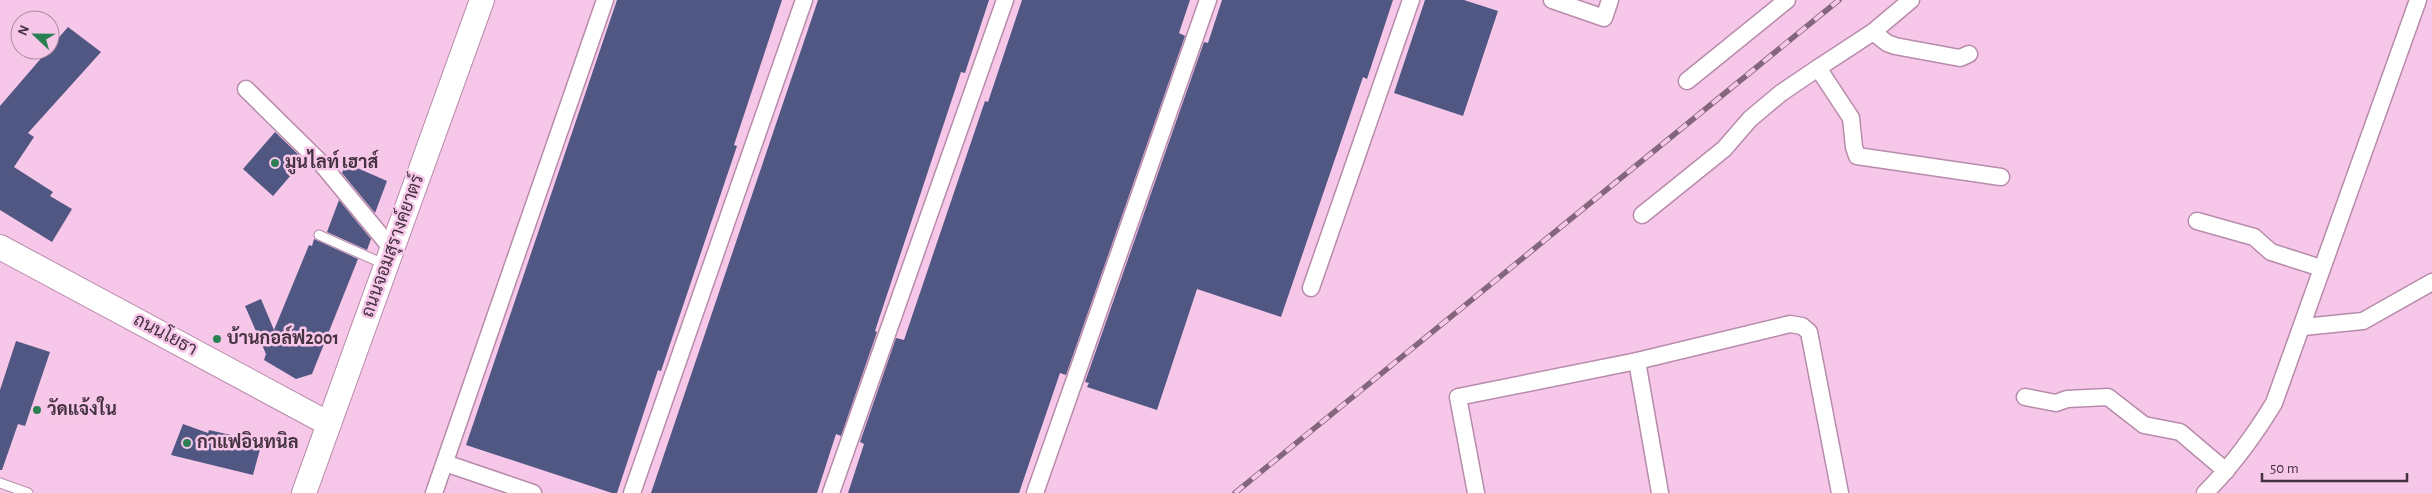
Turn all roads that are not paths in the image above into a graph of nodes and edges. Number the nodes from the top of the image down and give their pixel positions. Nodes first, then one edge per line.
1 (482, 0) edge
2 (605, 0) edge
3 (804, 0) edge
4 (1005, 0) edge
5 (1208, 0) edge
6 (1411, 0) edge
7 (1552, 0) edge
8 (1610, 0) edge
9 (1787, 0) edge
10 (1911, 0) edge
11 (2418, 0) edge
12 (1873, 32) junction
13 (1969, 54) dead end
14 (1818, 68) junction
15 (1687, 81) dead end
16 (246, 89) dead end
17 (2001, 177) dead end
18 (1642, 214) dead end
19 (2197, 220) dead end
20 (319, 235) dead end
21 (0, 247) edge
22 (389, 257) junction
23 (2321, 268) junction
24 (2432, 282) edge
25 (1311, 288) dead end
26 (2302, 327) junction
27 (1637, 361) junction
28 (2025, 397) dead end
29 (329, 424) junction
30 (445, 462) junction
31 (2226, 471) junction
32 (0, 483) edge
33 (28, 493) edge
34 (304, 493) edge
35 (434, 493) edge
36 (533, 493) edge
37 (632, 493) edge
38 (832, 493) edge
39 (1034, 493) edge
40 (1476, 493) edge
41 (1660, 493) edge
42 (1840, 493) edge
43 (2205, 493) edge

1 - 22 main road, ถนนจอมสุรางค์ยาตร์
2 - 30 street
3 - 37 street
4 - 38 street
5 - 39 street
6 - 25 street
7 - 8 street
9 - 15 street
10 - 12 street
11 - 23 street
12 - 13 street
12 - 14 street
14 - 17 street
14 - 18 street
16 - 22 street
19 - 23 street
20 - 22 lane
21 - 29 main road, ถนนโยธา
22 - 29 main road, ถนนจอมสุรางค์ยาตร์
23 - 26 street
24 - 26 street
26 - 31 street
27 - 40 street
27 - 41 street
27 - 42 street
28 - 31 street
29 - 34 main road, ถนนจอมสุรางค์ยาตร์
30 - 35 street
30 - 36 street
31 - 43 street
32 - 33 lane

